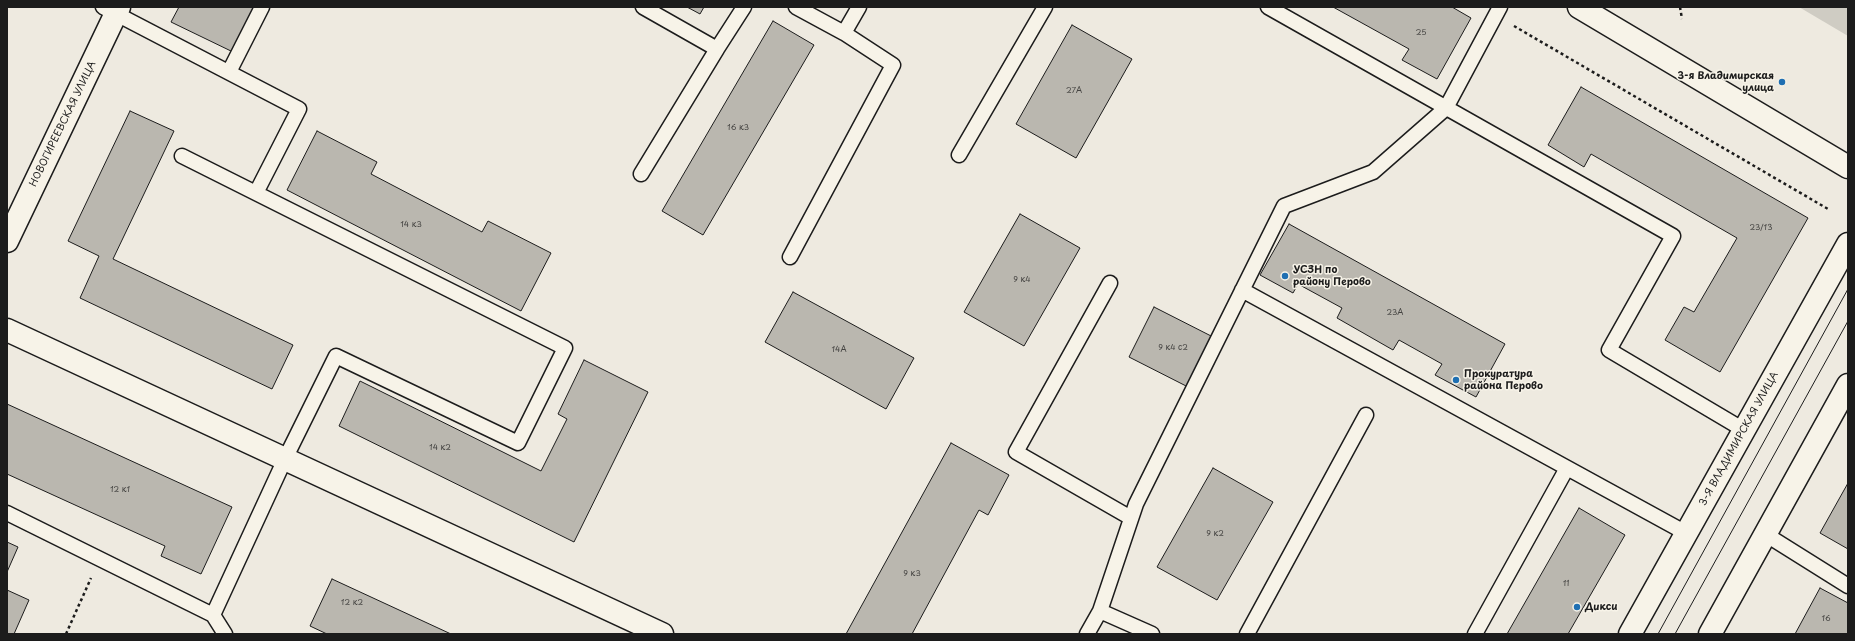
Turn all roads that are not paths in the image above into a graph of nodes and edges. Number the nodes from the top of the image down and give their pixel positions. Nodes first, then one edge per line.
1 (262, 7) edge
2 (642, 7) edge
3 (744, 7) edge
4 (796, 7) edge
5 (859, 7) edge
6 (1045, 7) edge
7 (1268, 7) edge
8 (1579, 7) edge
9 (112, 9) edge
10 (1498, 11) edge
11 (844, 33) junction
12 (717, 50) junction
13 (229, 72) junction
14 (1446, 108) junction
15 (959, 155) dead end
16 (182, 156) dead end
17 (1848, 167) edge
18 (641, 174) dead end
19 (256, 193) junction
20 (7, 241) edge
21 (1848, 244) edge
22 (790, 257) dead end
23 (1110, 283) dead end
24 (1242, 290) junction
25 (7, 330) edge
26 (1848, 385) edge
27 (1366, 415) dead end
28 (1744, 430) junction
29 (285, 460) junction
30 (1567, 468) junction
31 (7, 513) edge
32 (1131, 518) junction
33 (1686, 533) junction
34 (1765, 534) junction
35 (1848, 586) edge
36 (1100, 611) junction
37 (213, 614) junction
38 (225, 634) edge
39 (662, 634) edge
40 (1087, 634) edge
41 (1152, 634) edge
42 (1247, 634) edge
43 (1476, 634) edge
44 (1630, 634) edge
45 (1710, 634) edge

1 - 13 lane
2 - 12 lane
3 - 12 lane
4 - 11 lane
5 - 11 lane
6 - 15 lane
7 - 14 lane
8 - 17 street
9 - 13 lane
9 - 20 street, НОВОГИРЕЕВСКАЯ УЛИЦА
10 - 14 lane
11 - 22 lane
12 - 18 lane
13 - 19 lane
14 - 24 lane
14 - 28 lane
16 - 19 lane
19 - 29 lane
21 - 28 street, 3-Я ВЛАДИМИРСКАЯ УЛИЦА
23 - 32 lane
24 - 30 lane
24 - 32 lane
25 - 29 street
26 - 34 street
27 - 42 lane
28 - 33 street, 3-Я ВЛАДИМИРСКАЯ УЛИЦА
29 - 37 lane
29 - 39 street
30 - 33 lane
30 - 43 lane
31 - 37 lane
32 - 36 lane
33 - 44 street, 3-Я ВЛАДИМИРСКАЯ УЛИЦА
34 - 35 lane
34 - 45 street
36 - 40 lane
36 - 41 lane
37 - 38 lane

